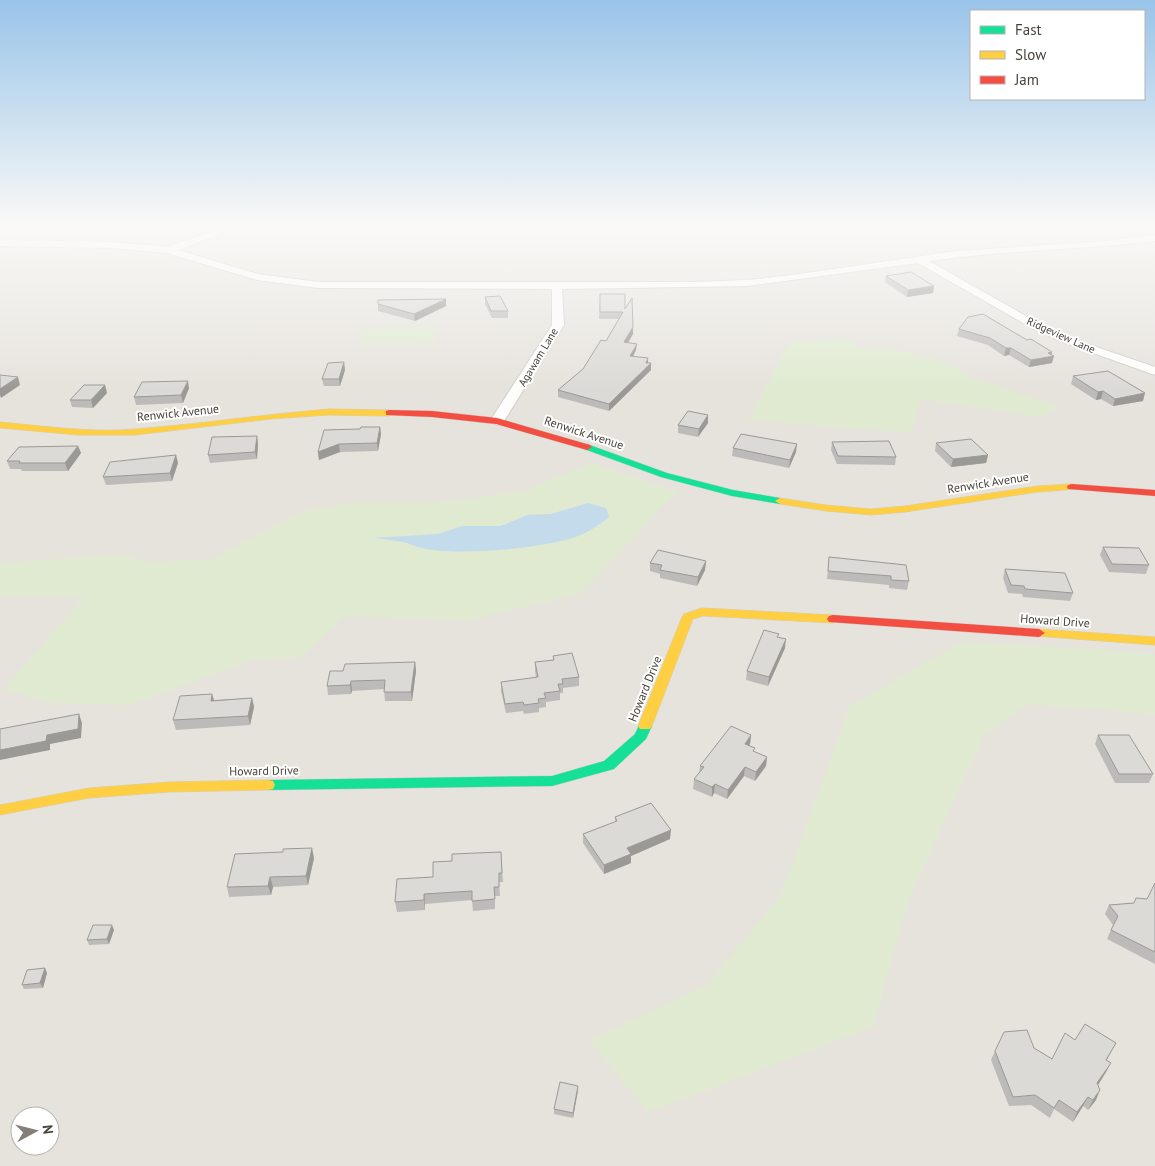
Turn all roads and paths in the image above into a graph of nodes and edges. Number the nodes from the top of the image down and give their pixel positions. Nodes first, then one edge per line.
1 (283, 280) edge
2 (771, 280) edge
3 (956, 280) edge
4 (557, 286) junction
5 (1155, 371) edge
6 (497, 421) junction
7 (0, 425) edge
8 (1155, 493) edge
9 (1155, 641) edge
10 (0, 810) edge

1 - 4 street
2 - 4 street
3 - 5 street, Ridgeview Lane
4 - 6 street, Agawam Lane
6 - 7 street, Renwick Avenue
6 - 8 street, Renwick Avenue
9 - 10 street, Howard Drive

